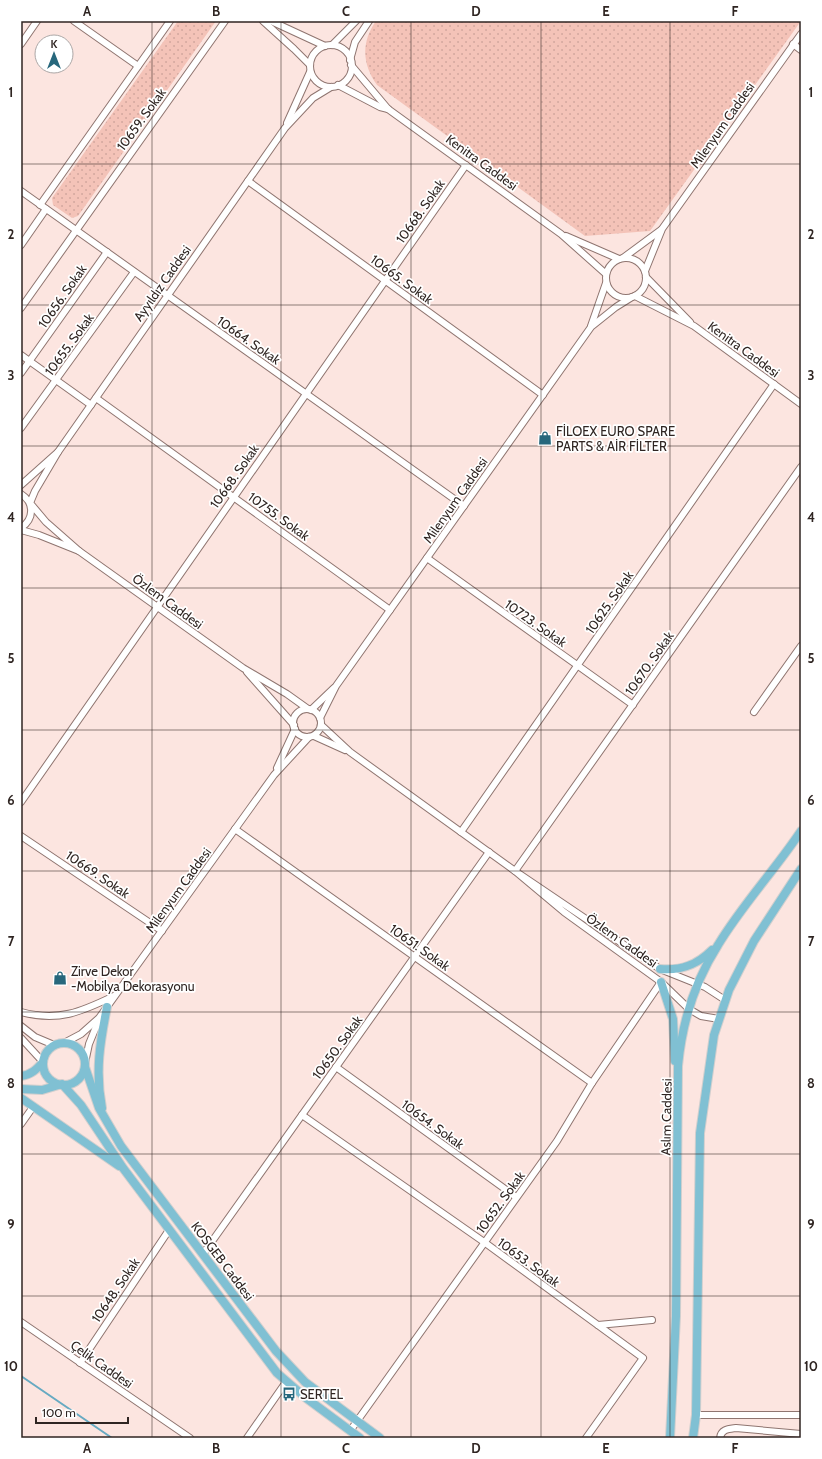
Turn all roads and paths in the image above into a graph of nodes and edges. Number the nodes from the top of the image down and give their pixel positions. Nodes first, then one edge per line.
1 (38, 21) edge
2 (74, 21) edge
3 (170, 21) edge
4 (225, 21) edge
5 (263, 21) edge
6 (271, 21) edge
7 (356, 21) edge
8 (369, 21) edge
9 (801, 34) edge
10 (21, 44) edge
11 (793, 44) junction
12 (328, 45) junction
13 (801, 50) edge
14 (351, 62) junction
15 (138, 66) junction
16 (310, 68) junction
17 (338, 85) junction
18 (331, 87) junction
19 (388, 110) junction
20 (285, 128) junction
21 (466, 165) junction
22 (248, 181) junction
23 (21, 191) edge
24 (40, 205) junction
25 (46, 209) junction
26 (662, 229) junction
27 (76, 230) junction
28 (561, 234) junction
29 (21, 245) edge
30 (106, 252) junction
31 (621, 258) junction
32 (134, 272) junction
33 (606, 274) junction
34 (645, 274) junction
35 (385, 280) junction
36 (606, 283) junction
37 (167, 295) junction
38 (633, 296) junction
39 (21, 308) edge
40 (694, 326) junction
41 (591, 327) junction
42 (21, 355) edge
43 (29, 361) junction
44 (21, 373) edge
45 (56, 380) junction
46 (774, 384) junction
47 (305, 393) junction
48 (543, 395) junction
49 (96, 398) junction
50 (801, 404) edge
51 (91, 405) junction
52 (21, 428) edge
53 (58, 452) junction
54 (801, 467) edge
55 (21, 485) edge
56 (21, 494) edge
57 (233, 496) junction
58 (30, 503) junction
59 (464, 506) junction
60 (21, 529) edge
61 (79, 551) junction
62 (427, 558) junction
63 (156, 606) junction
64 (390, 610) junction
65 (801, 646) edge
66 (578, 666) junction
67 (243, 668) junction
68 (336, 686) junction
69 (633, 705) junction
70 (309, 710) junction
71 (754, 712) dead end
72 (321, 722) junction
73 (294, 727) junction
74 (312, 736) junction
75 (350, 752) junction
76 (274, 775) junction
77 (21, 802) edge
78 (235, 829) junction
79 (801, 831) edge
80 (461, 832) junction
81 (21, 836) edge
82 (489, 852) junction
83 (801, 869) edge
84 (515, 871) junction
85 (162, 931) junction
86 (718, 944) junction
87 (415, 957) junction
88 (660, 969) junction
89 (661, 982) junction
90 (698, 985) junction
91 (116, 996) junction
92 (725, 1000) junction
93 (107, 1007) junction
94 (689, 1009) junction
95 (21, 1012) edge
96 (99, 1018) junction
97 (719, 1019) junction
98 (21, 1026) edge
99 (21, 1038) edge
100 (64, 1043) junction
101 (54, 1045) junction
102 (44, 1062) junction
103 (85, 1065) junction
104 (336, 1068) junction
105 (21, 1076) edge
106 (678, 1079) junction
107 (592, 1082) junction
108 (62, 1084) junction
109 (21, 1089) edge
110 (21, 1098) edge
111 (33, 1107) junction
112 (302, 1115) junction
113 (106, 1122) junction
114 (21, 1124) edge
115 (123, 1168) junction
116 (516, 1198) junction
117 (169, 1230) junction
118 (484, 1242) junction
119 (202, 1254) junction
120 (652, 1320) dead end
121 (21, 1322) edge
122 (598, 1325) junction
123 (80, 1363) junction
124 (286, 1382) junction
125 (696, 1415) junction
126 (801, 1415) edge
127 (357, 1421) junction
128 (350, 1431) junction
129 (801, 1434) edge
130 (190, 1438) edge
131 (247, 1438) edge
132 (360, 1438) edge
133 (380, 1438) edge
134 (586, 1438) edge
135 (670, 1438) edge
136 (692, 1438) edge
137 (720, 1438) edge

1 - 10 street
2 - 15 street
3 - 15 street
4 - 27 street, 10659. Sokak
5 - 16 street
6 - 12 street
7 - 12 street
8 - 14 street
9 - 11 street, Milenyum Caddesi
11 - 13 street
11 - 26 street, Milenyum Caddesi
12 - 14 street
12 - 16 street
14 - 17 street
14 - 19 street
15 - 24 street
16 - 18 street
16 - 20 street, Ayyıldız Caddesi
17 - 18 street
17 - 19 street
18 - 20 street, Ayyıldız Caddesi
19 - 21 street, Kenitra Caddesi
20 - 22 street, Ayyıldız Caddesi
21 - 28 street, Kenitra Caddesi
21 - 35 street, 10668. Sokak
22 - 35 street, 10665. Sokak
22 - 37 street, Ayyıldız Caddesi
23 - 24 street, 10664. Sokak
24 - 25 street, 10664. Sokak
25 - 27 street, 10664. Sokak
25 - 29 street
26 - 31 street
26 - 34 street
27 - 30 street, 10664. Sokak
27 - 39 street, 10659. Sokak
28 - 31 street
28 - 33 street
30 - 32 street, 10664. Sokak
30 - 43 street, 10656. Sokak
31 - 33 street
31 - 34 street
32 - 37 street, 10664. Sokak
32 - 45 street, 10655. Sokak
33 - 36 street
34 - 38 street
34 - 40 street
35 - 47 street, 10668. Sokak
35 - 48 street, 10665. Sokak
36 - 38 street
36 - 41 street
37 - 47 street, 10664. Sokak
37 - 49 street, Ayyıldız Caddesi
38 - 40 street
38 - 41 street
40 - 46 street, Kenitra Caddesi
41 - 48 street, Milenyum Caddesi
42 - 43 street
43 - 44 street, 10656. Sokak
43 - 45 street
45 - 51 street
45 - 52 street, 10655. Sokak
46 - 50 street, Kenitra Caddesi
46 - 66 street, 10625. Sokak
47 - 57 street, 10668. Sokak
47 - 59 street, 10664. Sokak
48 - 59 street, Milenyum Caddesi
49 - 51 street, Ayyıldız Caddesi
49 - 57 street, 10755. Sokak
51 - 53 street, Ayyıldız Caddesi
53 - 55 street, Ayyıldız Caddesi
53 - 58 street, Ayyıldız Caddesi
54 - 69 street, 10670. Sokak
56 - 58 street, Özlem Caddesi
57 - 63 street, 10668. Sokak
57 - 64 street, 10755. Sokak
58 - 60 street, Ayyıldız Caddesi
58 - 61 street, Özlem Caddesi
59 - 62 street, Milenyum Caddesi
60 - 61 street, Özlem Caddesi
61 - 63 street, Özlem Caddesi
62 - 64 street, Milenyum Caddesi
62 - 66 street, 10723. Sokak
63 - 67 street, Özlem Caddesi
63 - 77 street, 10668. Sokak
64 - 68 street, Milenyum Caddesi
65 - 71 street
66 - 69 street, 10723. Sokak
66 - 80 street, 10625. Sokak
67 - 70 street, Özlem Caddesi
67 - 73 street, Özlem Caddesi
68 - 70 street
68 - 72 street
69 - 84 street, 10670. Sokak
70 - 72 street
70 - 73 street
72 - 74 street
72 - 75 street, Özlem Caddesi
73 - 74 street
73 - 76 street
74 - 75 street, Özlem Caddesi
74 - 76 street
75 - 80 street, Özlem Caddesi
76 - 78 street, Milenyum Caddesi
78 - 85 street, Milenyum Caddesi
78 - 87 street, 10651. Sokak
79 - 86 main road, Aslım Caddesi
80 - 82 street, Özlem Caddesi
81 - 85 street, 10669. Sokak
82 - 84 street, Özlem Caddesi
82 - 87 street, 10650. Sokak
83 - 92 main road
84 - 88 street, Özlem Caddesi
84 - 89 street, Özlem Caddesi
85 - 91 street, Milenyum Caddesi
86 - 88 main road
86 - 90 main road, Aslım Caddesi
87 - 104 street, 10650. Sokak
87 - 107 street, 10651. Sokak
88 - 90 street, Özlem Caddesi
89 - 94 street, Özlem Caddesi
89 - 106 main road
89 - 107 street, 10652. Sokak
90 - 92 street, Özlem Caddesi
90 - 94 main road, Aslım Caddesi
91 - 93 street, Milenyum Caddesi
91 - 95 street
92 - 97 main road
93 - 96 street, Milenyum Caddesi
93 - 113 main road
94 - 97 street, Özlem Caddesi
94 - 106 main road, Aslım Caddesi
96 - 100 street, Milenyum Caddesi
96 - 103 street, Milenyum Caddesi
97 - 125 main road
98 - 101 street
99 - 102 street
100 - 101 main road
100 - 103 main road
101 - 102 main road
102 - 105 main road
102 - 108 main road
103 - 108 main road
103 - 113 main road, KOSGEB Caddesi
104 - 112 street, 10650. Sokak
104 - 116 street, 10654. Sokak
106 - 135 main road, Aslım Caddesi
107 - 116 street, 10652. Sokak
108 - 109 main road
108 - 115 main road, KOSGEB Caddesi
110 - 111 main road, KOSGEB Caddesi
111 - 114 street
111 - 115 main road, KOSGEB Caddesi
112 - 118 street, 10653. Sokak
112 - 119 street, 10650. Sokak
113 - 119 main road, KOSGEB Caddesi
115 - 117 main road, KOSGEB Caddesi
116 - 118 street, 10652. Sokak
117 - 123 street, 10648. Sokak
117 - 124 main road, KOSGEB Caddesi
118 - 122 street, 10653. Sokak
118 - 127 street, 10652. Sokak
119 - 127 main road, KOSGEB Caddesi
120 - 122 street
121 - 123 street, Çelik Caddesi
122 - 134 street, 10653. Sokak
123 - 130 street, Çelik Caddesi
124 - 128 main road, KOSGEB Caddesi
124 - 131 street
125 - 126 street
125 - 136 main road
127 - 128 street, 10652. Sokak
127 - 133 main road, KOSGEB Caddesi
128 - 132 main road, KOSGEB Caddesi
129 - 137 street

